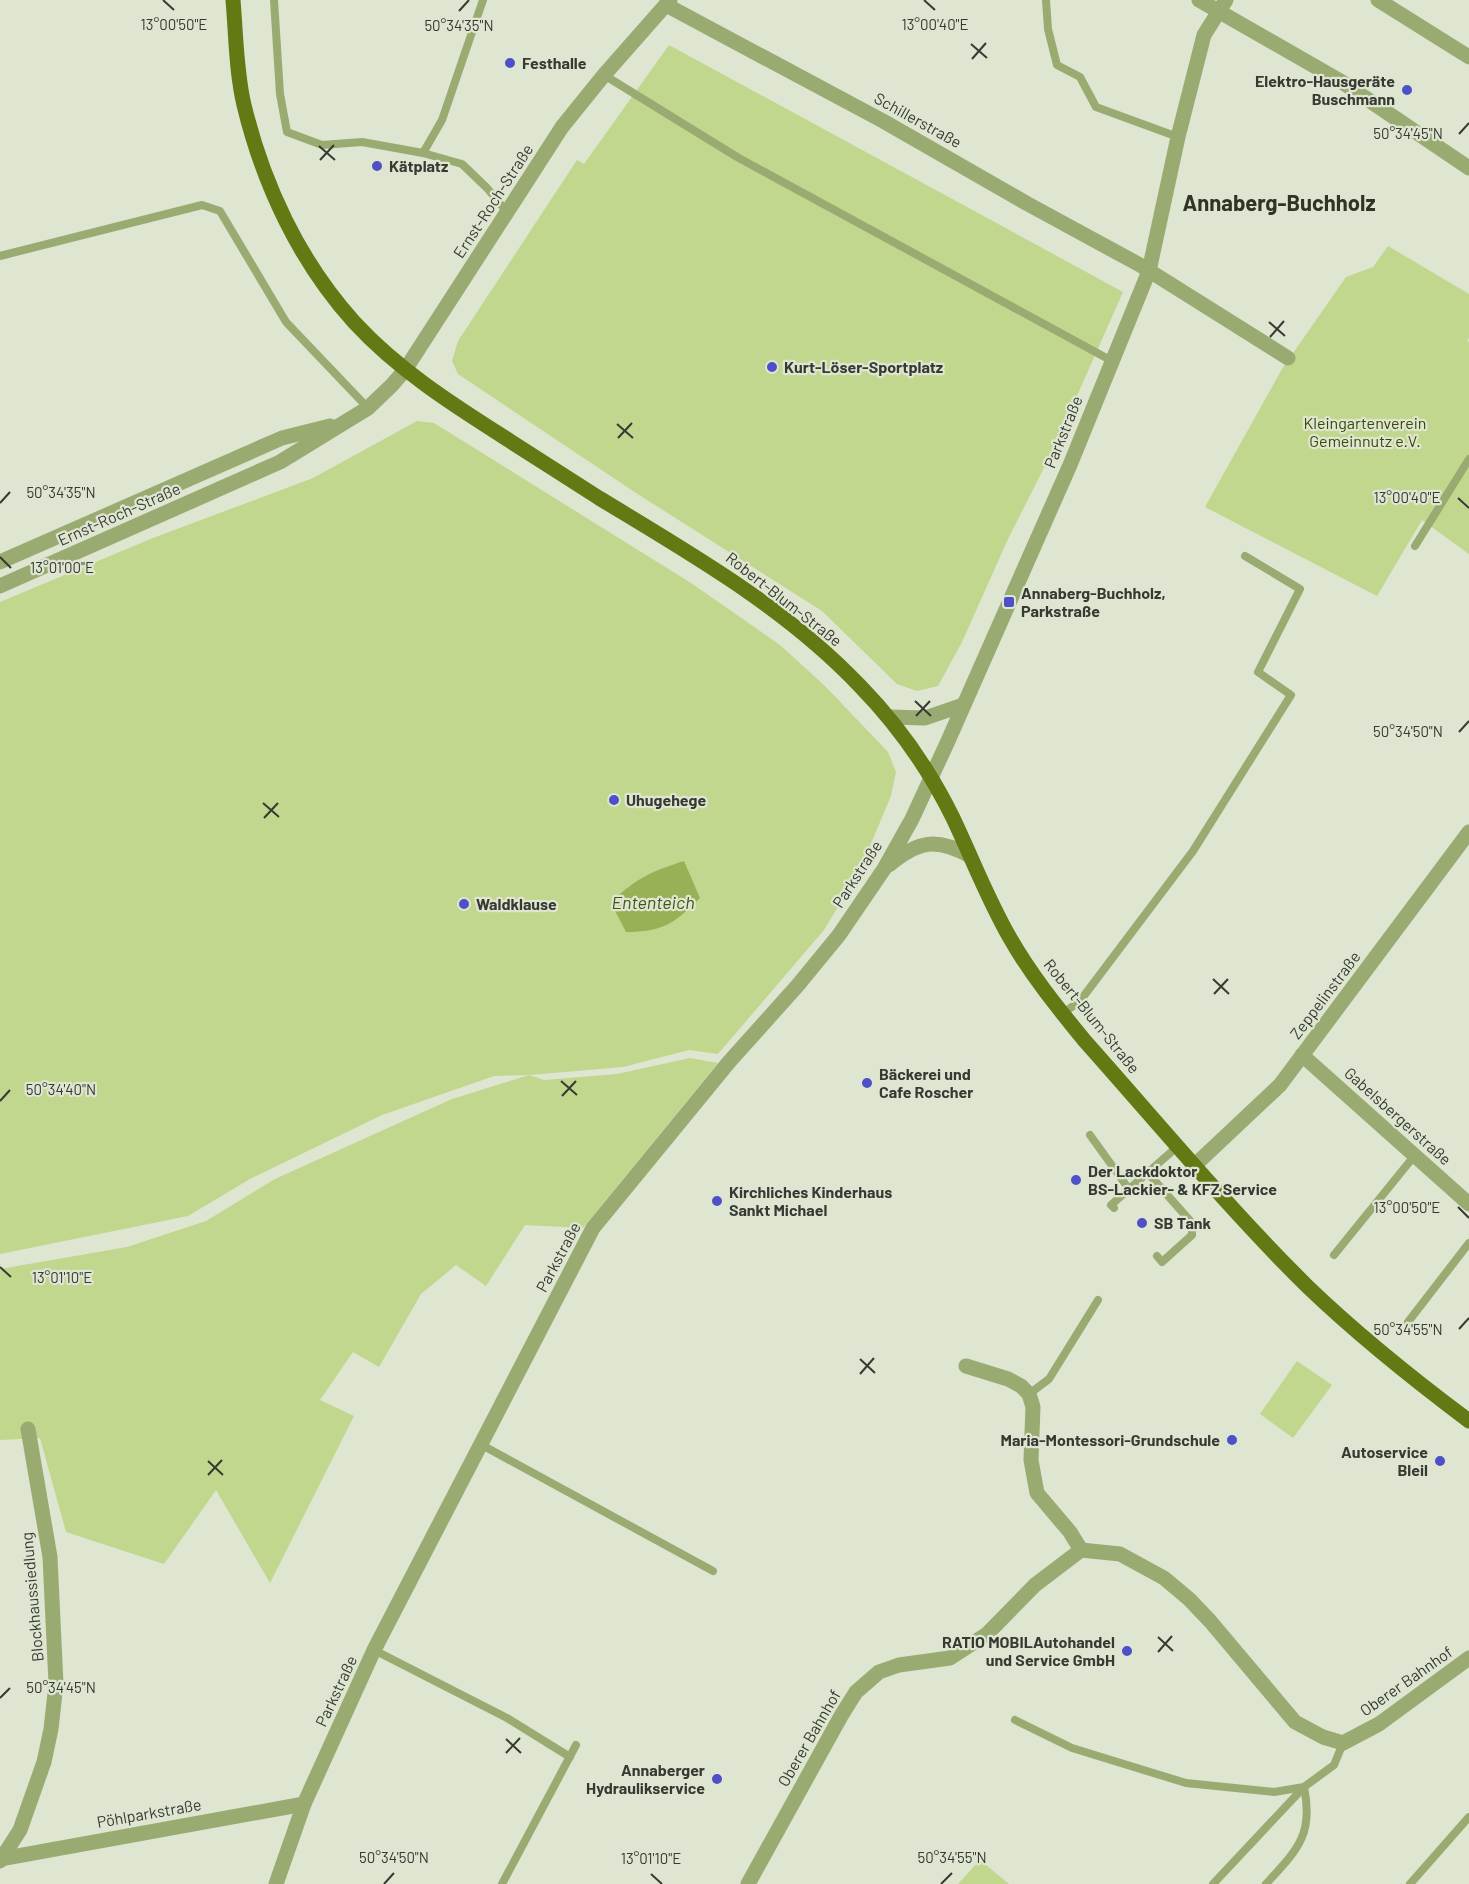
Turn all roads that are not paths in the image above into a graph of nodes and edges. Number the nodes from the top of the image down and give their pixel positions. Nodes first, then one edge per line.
1 (233, 0) edge
2 (274, 0) edge
3 (483, 0) edge
4 (1046, 0) edge
5 (1199, 0) edge
6 (1378, 0) edge
7 (668, 3) edge
8 (1223, 6) edge
9 (1469, 57) edge
10 (604, 75) junction
11 (1178, 137) junction
12 (423, 153) junction
13 (1469, 168) edge
14 (507, 212) junction
15 (0, 256) edge
16 (1149, 271) junction
17 (1288, 358) dead end
18 (1112, 361) junction
19 (405, 369) junction
20 (368, 408) junction
21 (347, 421) junction
22 (1469, 459) edge
23 (1414, 546) dead end
24 (1245, 556) dead end
25 (0, 562) edge
26 (0, 586) edge
27 (963, 705) junction
28 (889, 717) junction
29 (931, 778) junction
30 (1469, 832) edge
31 (970, 856) junction
32 (884, 869) junction
33 (1062, 1014) junction
34 (1302, 1055) junction
35 (1090, 1135) dead end
36 (1178, 1146) junction
37 (1415, 1155) junction
38 (1195, 1165) junction
39 (1147, 1172) junction
40 (1130, 1191) junction
41 (1469, 1204) edge
42 (1114, 1208) dead end
43 (1469, 1243) edge
44 (1334, 1255) dead end
45 (1157, 1256) dead end
46 (1098, 1300) dead end
47 (1408, 1322) dead end
48 (966, 1366) dead end
49 (1029, 1394) junction
50 (1469, 1421) edge
51 (28, 1429) dead end
52 (480, 1444) junction
53 (1081, 1550) junction
54 (713, 1571) dead end
55 (374, 1650) junction
56 (1469, 1658) edge
57 (1015, 1720) dead end
58 (1343, 1743) junction
59 (576, 1745) dead end
60 (570, 1756) junction
61 (1304, 1787) junction
62 (304, 1804) junction
63 (1469, 1817) edge
64 (0, 1859) edge
65 (276, 1884) edge
66 (502, 1884) edge
67 (748, 1884) edge
68 (1214, 1884) edge
69 (1266, 1884) edge
70 (1410, 1884) edge

1 - 19 main road, Robert-Blum-Straße
2 - 12 lane
3 - 12 lane
4 - 11 lane
5 - 8 street
6 - 9 street
7 - 10 street, Ernst-Roch-Straße
7 - 16 street, Schillerstraße
8 - 11 street, Parkstraße
8 - 13 street
10 - 14 street, Ernst-Roch-Straße
10 - 18 lane
11 - 16 street, Parkstraße
12 - 14 lane
14 - 19 street, Ernst-Roch-Straße
15 - 20 lane
16 - 17 street
16 - 18 street, Parkstraße
18 - 27 street, Parkstraße
19 - 20 street, Ernst-Roch-Straße
19 - 28 main road, Robert-Blum-Straße
20 - 21 street, Ernst-Roch-Straße
21 - 25 street, Ernst-Roch-Straße
21 - 26 street, Ernst-Roch-Straße
22 - 23 lane
24 - 33 lane
27 - 28 street
27 - 29 street, Parkstraße
28 - 29 main road, Robert-Blum-Straße
29 - 31 main road, Robert-Blum-Straße
29 - 32 street, Parkstraße
30 - 34 street, Zeppelinstraße
31 - 32 street
31 - 33 main road, Robert-Blum-Straße
32 - 52 street, Parkstraße
33 - 36 main road, Robert-Blum-Straße
34 - 37 street, Gabelsbergerstraße
34 - 38 street, Zeppelinstraße
35 - 40 lane
36 - 38 main road, Robert-Blum-Straße
36 - 39 lane
37 - 41 street, Gabelsbergerstraße
37 - 44 lane
38 - 50 main road, Robert-Blum-Straße
39 - 40 lane
39 - 45 lane
40 - 42 lane
43 - 47 lane
46 - 49 lane
48 - 49 street
49 - 53 street
51 - 64 street, Blockhaussiedlung
52 - 54 lane
52 - 55 street, Parkstraße
53 - 58 street
53 - 67 street, Oberer Bahnhof
55 - 60 lane
55 - 62 street, Parkstraße
56 - 58 street, Oberer Bahnhof
57 - 61 lane
58 - 61 lane
59 - 60 lane
60 - 66 lane
61 - 68 lane
61 - 69 lane
62 - 64 street, Pöhlparkstraße
62 - 65 street, Parkstraße
63 - 70 lane

